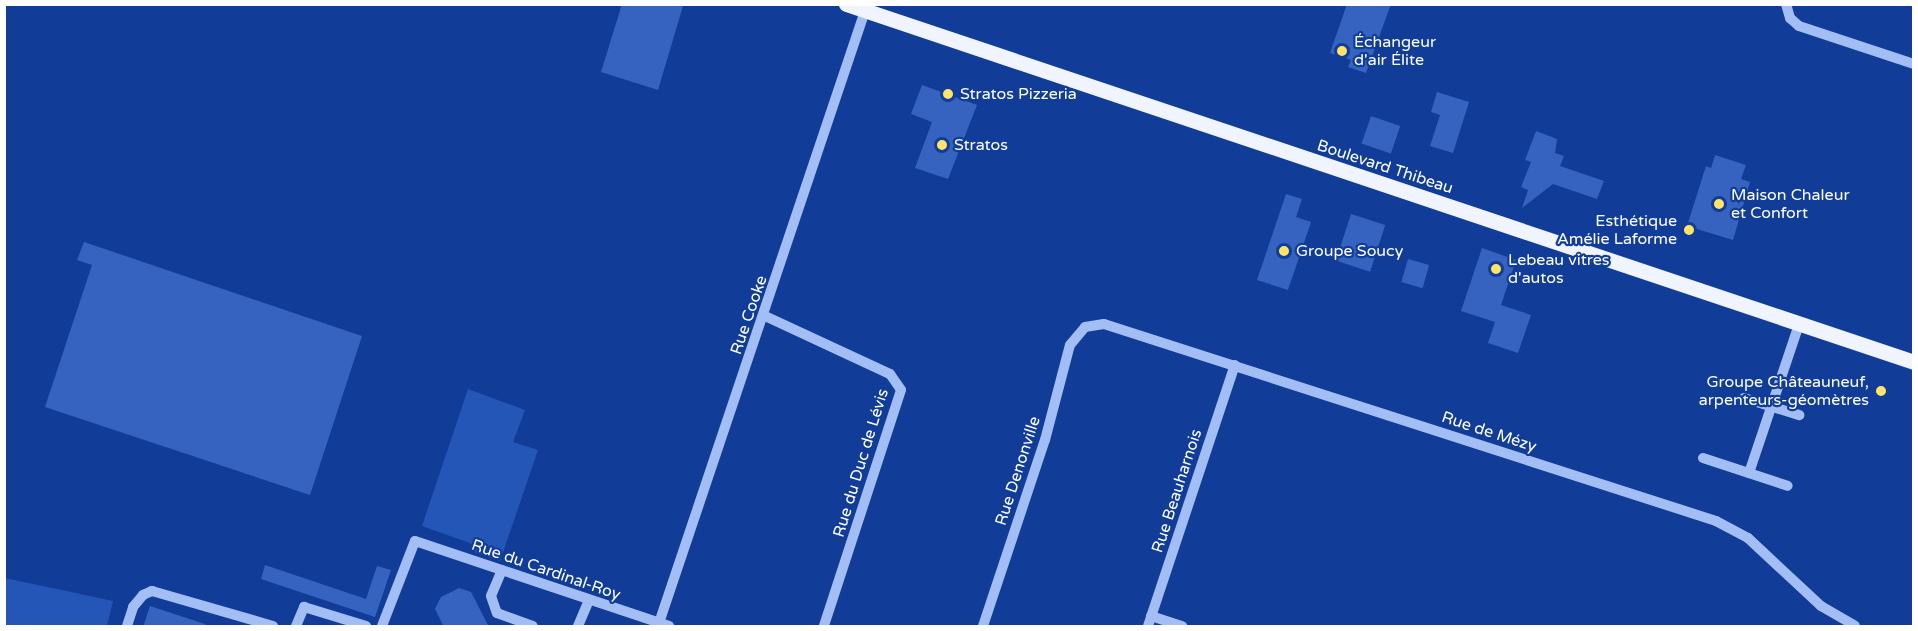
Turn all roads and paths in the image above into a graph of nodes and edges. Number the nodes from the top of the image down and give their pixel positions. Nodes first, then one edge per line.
1 (846, 4) edge
2 (1787, 9) edge
3 (865, 11) junction
4 (1914, 64) edge
5 (765, 316) junction
6 (1799, 324) junction
7 (1085, 327) joint
8 (1914, 362) edge
9 (1235, 365) junction
10 (1744, 398) dead end
11 (1771, 406) junction
12 (1799, 415) dead end
13 (1703, 458) dead end
14 (1749, 473) junction
15 (1788, 486) dead end
16 (502, 570) junction
17 (589, 600) junction
18 (1150, 622) edge
19 (662, 626) edge
20 (127, 627) edge
21 (273, 627) edge
22 (296, 627) edge
23 (366, 627) edge
24 (382, 627) edge
25 (533, 627) edge
26 (578, 627) edge
27 (824, 627) edge
28 (983, 627) edge
29 (1182, 627) edge
30 (1855, 627) edge

1 - 3 main road, Boulevard Thibeau
2 - 4 street
3 - 5 street, Rue Cooke
3 - 6 main road, Boulevard Thibeau
5 - 19 street, Rue Cooke
5 - 27 street, Rue du Duc de Lévis
6 - 8 main road, Boulevard Thibeau
6 - 11 street
7 - 9 street, Rue de Mézy
7 - 28 street, Rue Denonville
9 - 18 street, Rue Beauharnois
9 - 30 street, Rue de Mézy
10 - 11 street
11 - 12 street
11 - 14 street
13 - 14 street
14 - 15 street
16 - 17 street, Rue du Cardinal-Roy
16 - 24 street, Rue du Cardinal-Roy
16 - 25 street
17 - 19 street, Rue du Cardinal-Roy
17 - 26 street
18 - 29 street
20 - 21 street
22 - 23 street

